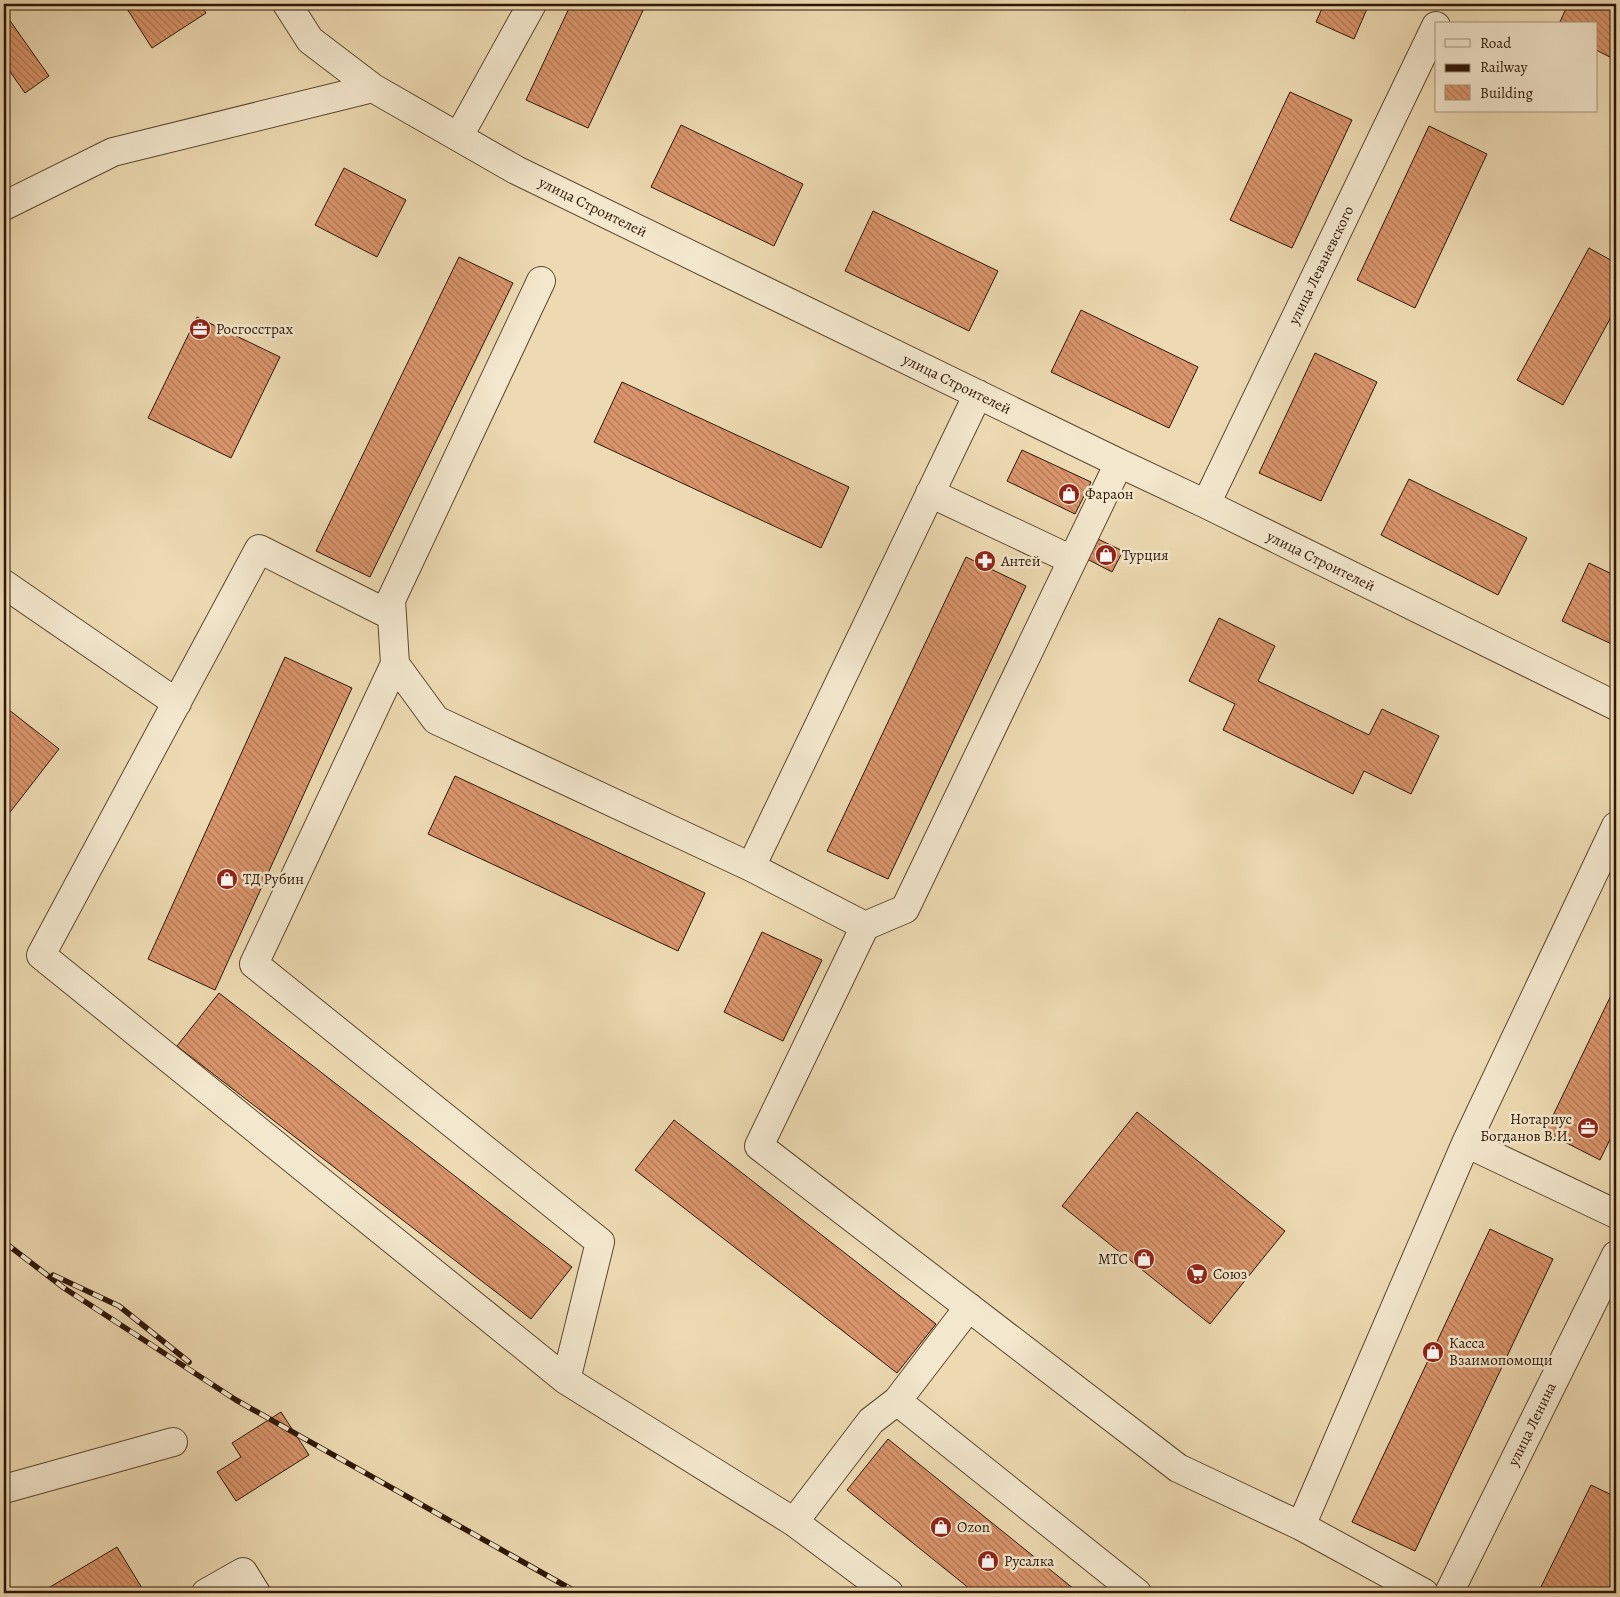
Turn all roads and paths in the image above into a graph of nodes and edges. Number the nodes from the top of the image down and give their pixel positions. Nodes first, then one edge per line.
1 (288, 4) edge
2 (532, 4) edge
3 (1447, 4) edge
4 (1438, 22) edge
5 (1435, 29) edge
6 (373, 88) junction
7 (459, 136) junction
8 (4, 206) edge
9 (541, 281) dead end
10 (978, 394) junction
11 (1119, 463) junction
12 (930, 492) junction
13 (1206, 504) junction
14 (1072, 560) junction
15 (4, 584) edge
16 (392, 616) junction
17 (395, 664) junction
18 (176, 703) junction
19 (1616, 706) edge
20 (1616, 826) edge
21 (751, 867) junction
22 (865, 926) junction
23 (1466, 1143) junction
24 (1616, 1214) edge
25 (1616, 1255) edge
26 (969, 1307) junction
27 (566, 1380) junction
28 (897, 1402) junction
29 (174, 1442) dead end
30 (4, 1489) edge
31 (794, 1522) junction
32 (1302, 1526) junction
33 (206, 1593) edge
34 (256, 1593) edge
35 (889, 1593) edge
36 (1137, 1593) edge
37 (1424, 1593) edge
38 (1448, 1593) edge

1 - 6 street, улица Строителей
2 - 7 street
3 - 4 street, улица Леваневского
5 - 13 street, улица Леваневского
6 - 7 street, улица Строителей
6 - 8 street
7 - 10 street, улица Строителей
9 - 16 street
10 - 11 street, улица Строителей
10 - 12 street
11 - 13 street, улица Строителей
11 - 14 street
12 - 14 street
12 - 21 street
13 - 19 street, улица Строителей
14 - 22 street
15 - 18 street
16 - 17 street
16 - 18 street
17 - 21 street
17 - 27 street
18 - 27 street
20 - 23 street
21 - 22 street
22 - 26 street
23 - 24 street
23 - 32 street
25 - 38 street, улица Ленина
26 - 28 street
26 - 32 street
27 - 31 street
28 - 31 street
28 - 36 street
29 - 30 street
31 - 35 street
32 - 37 street
33 - 34 street

